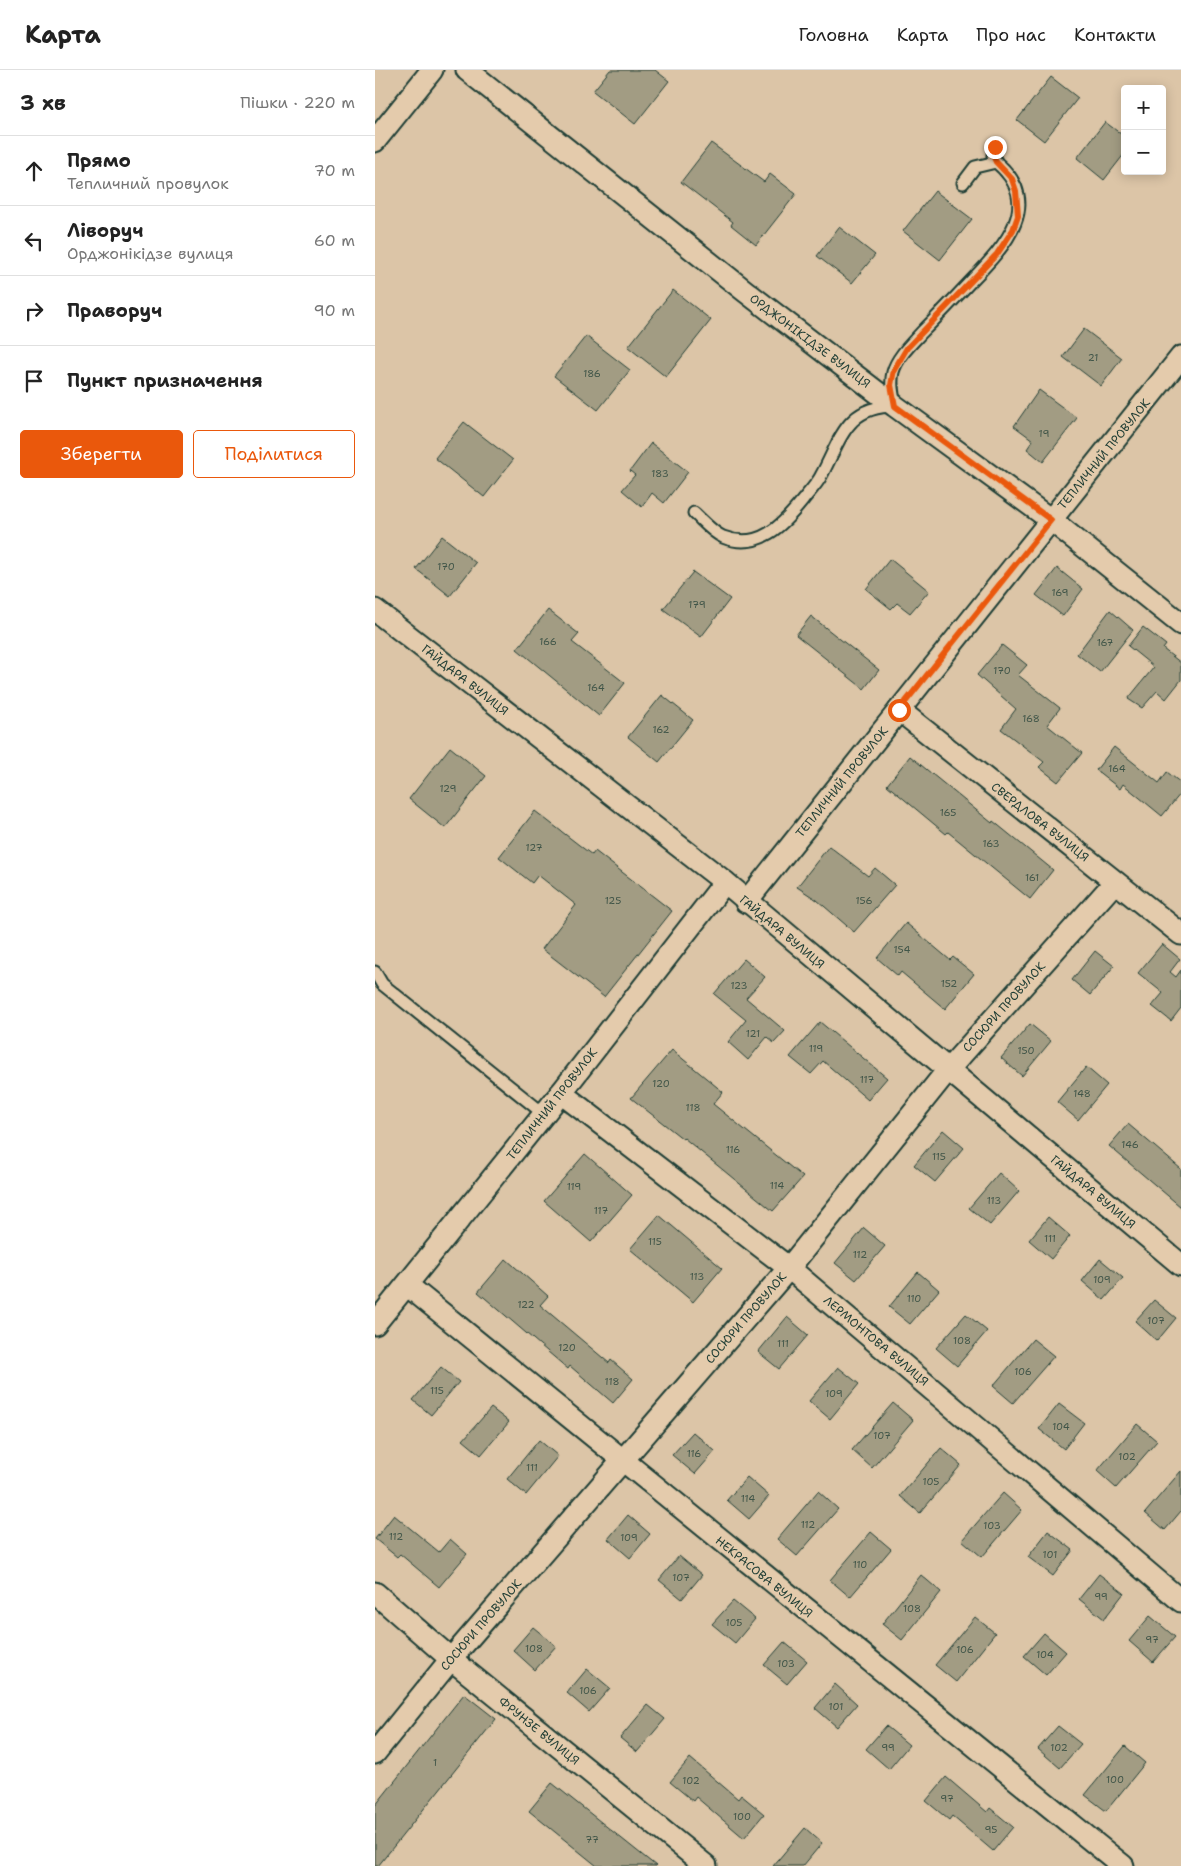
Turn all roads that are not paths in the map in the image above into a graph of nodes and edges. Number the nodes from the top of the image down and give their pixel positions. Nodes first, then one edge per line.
1 (431, 70) edge
2 (467, 70) edge
3 (375, 142) edge
4 (995, 147) dead end
5 (996, 162) junction
6 (963, 183) dead end
7 (1181, 357) edge
8 (895, 406) junction
9 (694, 513) dead end
10 (1051, 520) junction
11 (375, 610) edge
12 (1181, 624) edge
13 (899, 710) junction
14 (725, 882) junction
15 (1115, 882) junction
16 (746, 902) junction
17 (1181, 934) edge
18 (375, 972) edge
19 (947, 1071) junction
20 (561, 1092) junction
21 (544, 1114) junction
22 (1181, 1265) edge
23 (789, 1268) junction
24 (407, 1285) junction
25 (375, 1324) edge
26 (622, 1462) junction
27 (375, 1593) edge
28 (1181, 1601) edge
29 (451, 1659) junction
30 (375, 1753) edge
31 (706, 1866) edge
32 (1123, 1866) edge

1 - 3 street
2 - 8 street, ОРДЖОНІКІДЗЕ ВУЛИЦЯ
4 - 5 lane
5 - 6 lane
5 - 8 lane
7 - 10 street, ТЕПЛИЧНИЙ ПРОВУЛОК
8 - 9 lane
8 - 10 street, ОРДЖОНІКІДЗЕ ВУЛИЦЯ
10 - 12 street, ОРДЖОНІКІДЗЕ ВУЛИЦЯ
10 - 13 street, ТЕПЛИЧНИЙ ПРОВУЛОК
11 - 14 street, ГАЙДАРА ВУЛИЦЯ
13 - 15 street, СВЕРДЛОВА ВУЛИЦЯ
13 - 16 street, ТЕПЛИЧНИЙ ПРОВУЛОК
14 - 16 street, ГАЙДАРА ВУЛИЦЯ
14 - 20 street, ТЕПЛИЧНИЙ ПРОВУЛОК
15 - 17 street, СВЕРДЛОВА ВУЛИЦЯ
15 - 19 street, СОСЮРИ ПРОВУЛОК
16 - 19 street, ГАЙДАРА ВУЛИЦЯ
18 - 21 lane
19 - 22 street, ГАЙДАРА ВУЛИЦЯ
19 - 23 street, СОСЮРИ ПРОВУЛОК
20 - 21 street, ТЕПЛИЧНИЙ ПРОВУЛОК
20 - 23 street, ЛЕРМОНТОВА ВУЛИЦЯ
21 - 24 street, ТЕПЛИЧНИЙ ПРОВУЛОК
23 - 26 street, СОСЮРИ ПРОВУЛОК
23 - 28 street, ЛЕРМОНТОВА ВУЛИЦЯ
24 - 25 street, ТЕПЛИЧНИЙ ПРОВУЛОК
24 - 26 street, НЕКРАСОВА ВУЛИЦЯ
26 - 29 street, СОСЮРИ ПРОВУЛОК
26 - 32 street, НЕКРАСОВА ВУЛИЦЯ
27 - 29 street, ФРУНЗЕ ВУЛИЦЯ
29 - 30 street, СОСЮРИ ПРОВУЛОК
29 - 31 street, ФРУНЗЕ ВУЛИЦЯ

